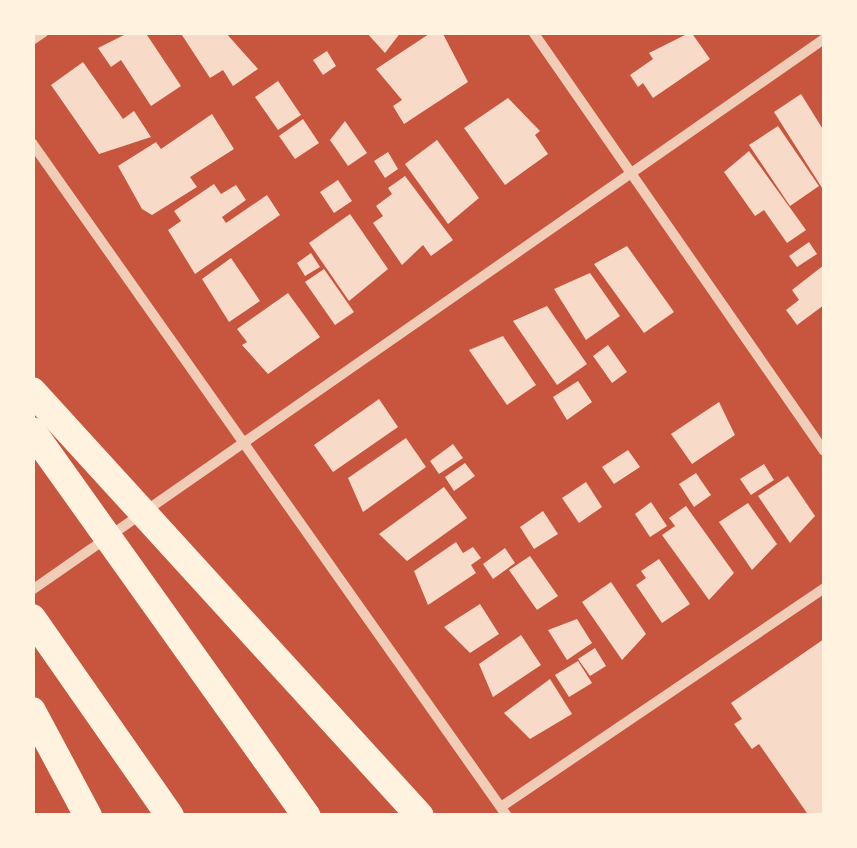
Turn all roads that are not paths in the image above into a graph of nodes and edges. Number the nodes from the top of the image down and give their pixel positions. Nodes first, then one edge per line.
1 (44, 32) edge
2 (533, 32) edge
3 (824, 39) edge
4 (32, 40) edge
5 (32, 144) edge
6 (632, 176) junction
7 (32, 391) edge
8 (32, 430) edge
9 (242, 442) junction
10 (824, 451) edge
11 (824, 588) edge
12 (32, 590) edge
13 (32, 618) edge
14 (32, 711) edge
15 (504, 811) edge
16 (88, 816) edge
17 (170, 816) edge
18 (307, 816) edge
19 (420, 816) edge

1 - 4 street
2 - 6 street
3 - 6 street
5 - 9 street
6 - 9 street
6 - 10 street
7 - 19 highway
8 - 18 highway
9 - 12 street
9 - 15 street
11 - 15 street
13 - 17 highway
14 - 16 highway

